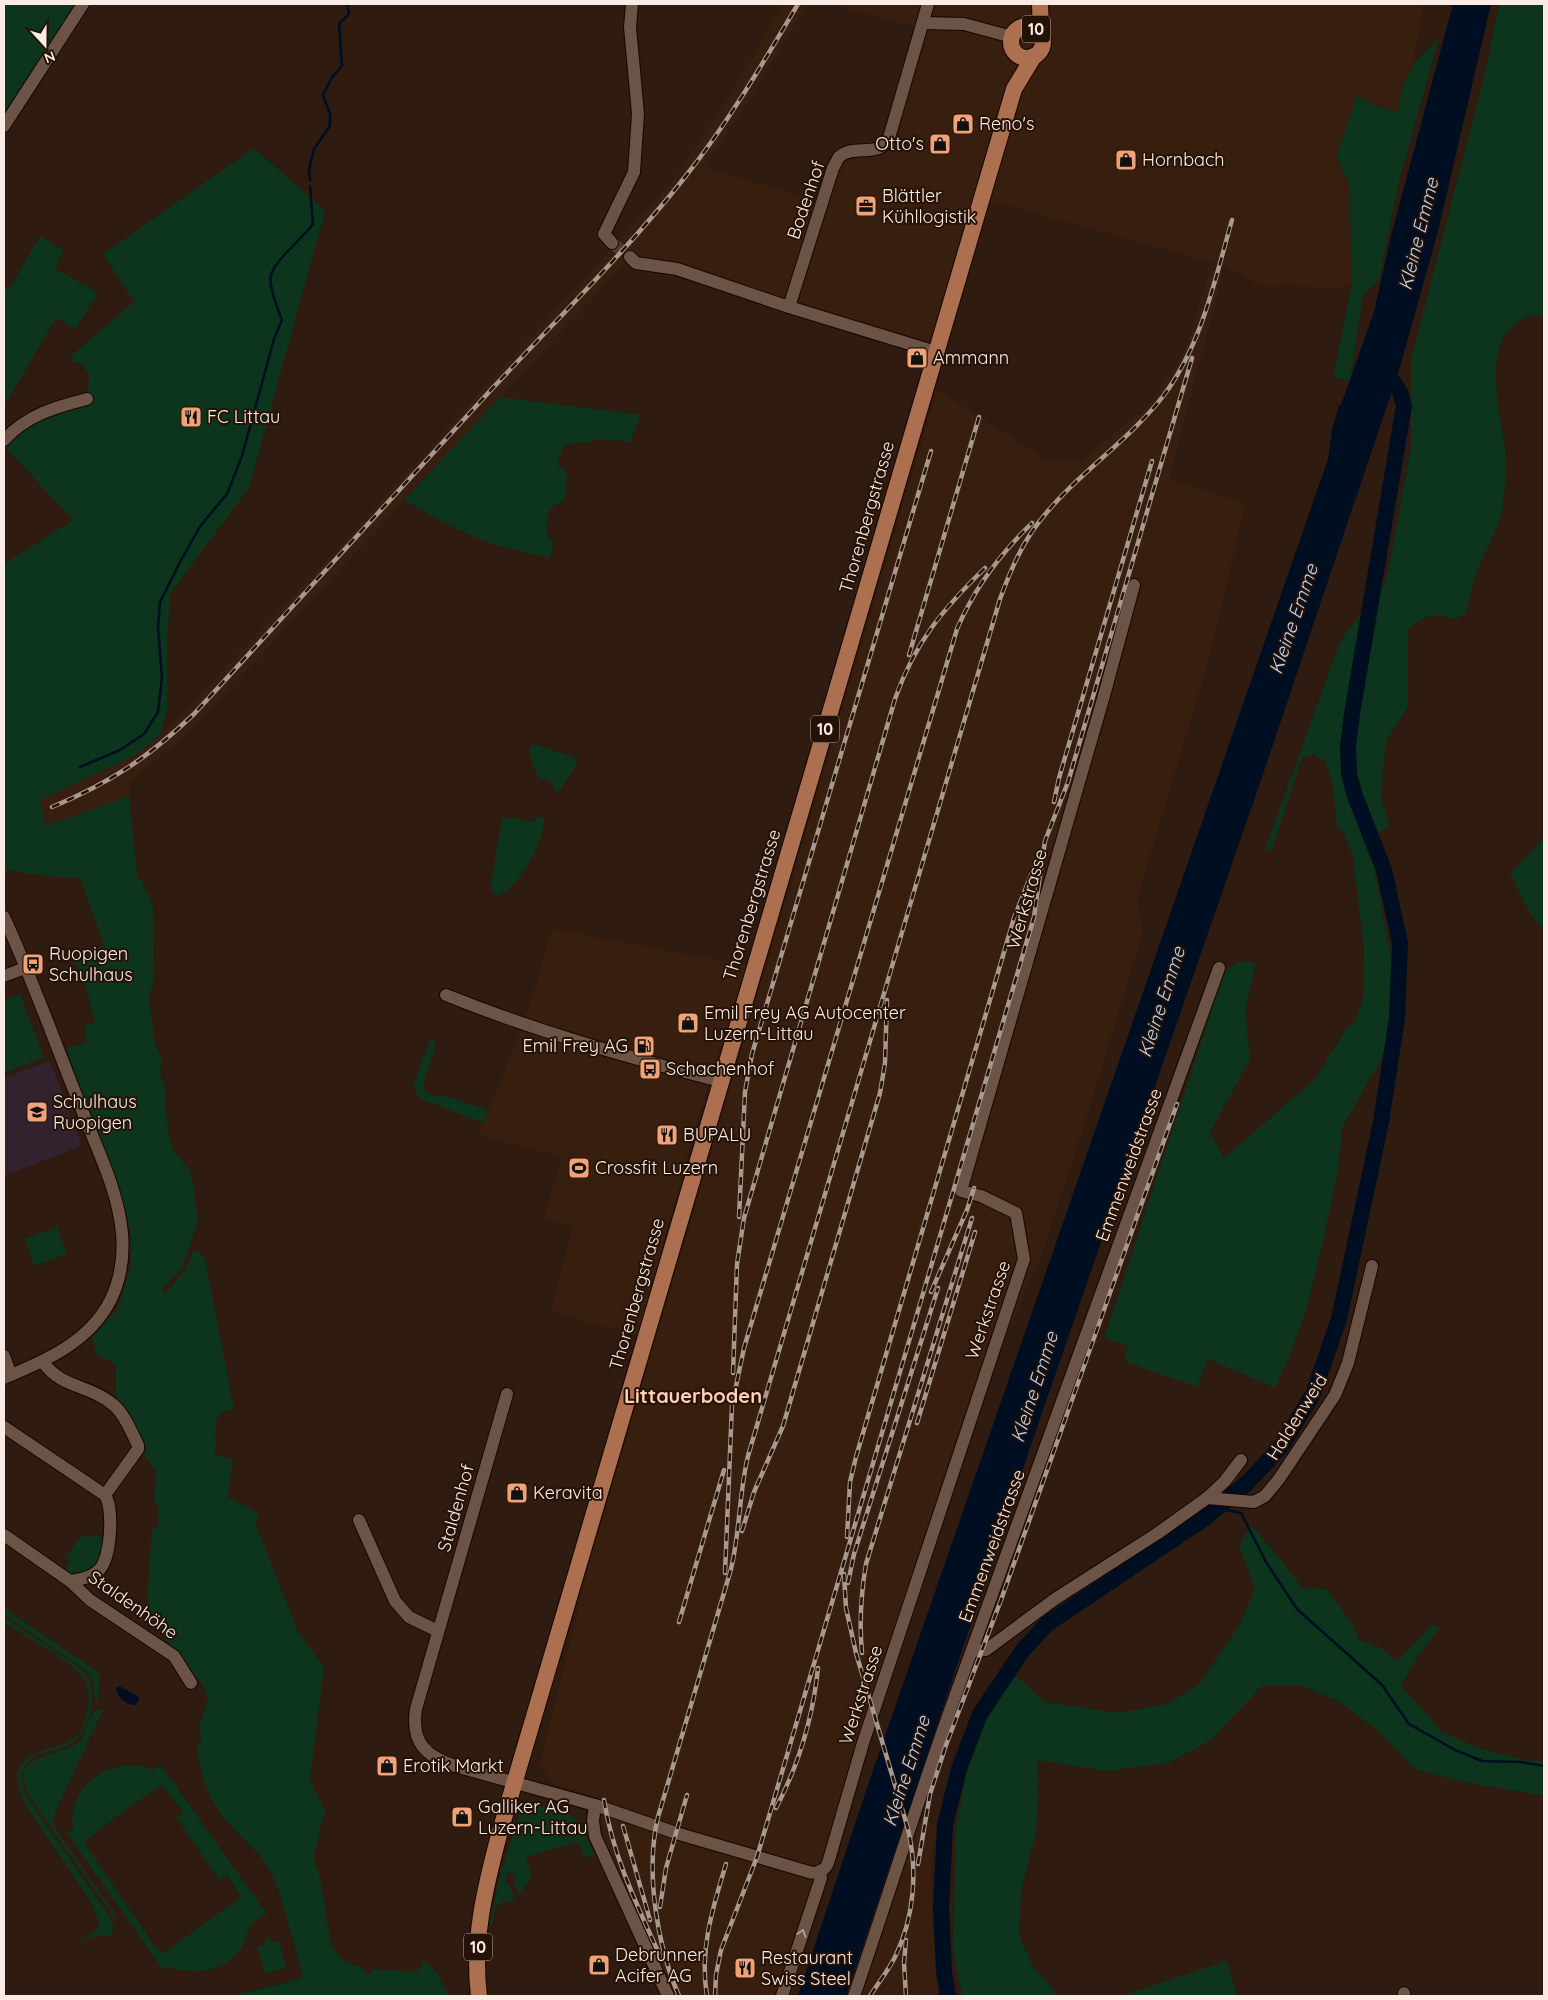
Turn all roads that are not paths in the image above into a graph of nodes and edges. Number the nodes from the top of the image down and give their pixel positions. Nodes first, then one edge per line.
1 (83, 4) edge
2 (632, 4) edge
3 (928, 4) edge
4 (1036, 4) edge
5 (1040, 4) edge
6 (923, 23) junction
7 (1041, 33) junction
8 (1016, 38) junction
9 (1034, 56) junction
10 (1014, 89) junction
11 (4, 126) edge
12 (612, 243) dead end
13 (630, 257) tunnel mouth
14 (789, 307) junction
15 (936, 352) junction
16 (87, 399) dead end
17 (4, 440) edge
18 (1134, 585) dead end
19 (4, 916) edge
20 (25, 968) junction
21 (1219, 968) dead end
22 (4, 976) edge
23 (446, 995) dead end
24 (720, 1080) junction
25 (1372, 1266) dead end
26 (4, 1356) edge
27 (43, 1362) junction
28 (7, 1377) edge
29 (507, 1394) dead end
30 (4, 1428) edge
31 (1241, 1460) dead end
32 (105, 1495) junction
33 (1211, 1498) junction
34 (359, 1520) dead end
35 (4, 1535) edge
36 (70, 1581) junction
37 (438, 1631) junction
38 (972, 1651) junction
39 (191, 1683) dead end
40 (515, 1783) junction
41 (595, 1805) junction
42 (820, 1871) junction
43 (479, 1996) edge
44 (668, 1996) edge
45 (782, 1996) edge
46 (854, 1996) edge

1 - 11 street
2 - 12 street
3 - 6 street, Bodenhof
4 - 8 main road, 10
5 - 7 main road, 10
6 - 8 street
6 - 14 street, Bodenhof
7 - 8 main road, 10
7 - 9 main road, 10
8 - 9 main road, 10
8 - 10 main road, Thorenbergstrasse / 10
9 - 10 main road, Thorenbergstrasse / 10
10 - 15 main road, Thorenbergstrasse / 10
13 - 14 street
14 - 15 street
15 - 24 main road, Thorenbergstrasse / 10
16 - 17 street
18 - 42 street, Werkstrasse
19 - 20 street
20 - 22 street
20 - 27 street
21 - 38 street, Emmenweidstrasse
23 - 24 street
24 - 40 main road, Thorenbergstrasse / 10
25 - 33 street, Haldenweid
26 - 28 street
27 - 28 street
27 - 32 street
29 - 37 street, Staldenhof
30 - 32 street
31 - 33 street, Haldenweid
32 - 36 street, Staldenhöhe
33 - 38 street, Haldenweid
34 - 37 street
35 - 36 street, Staldenhöhe
36 - 39 street, Staldenhöhe
37 - 40 street, Staldenhof
38 - 46 street, Emmenweidstrasse
40 - 41 street
40 - 43 main road, Thorenbergstrasse / 10
41 - 42 street
41 - 44 street
45 -> 42 street, Werkstrasse

